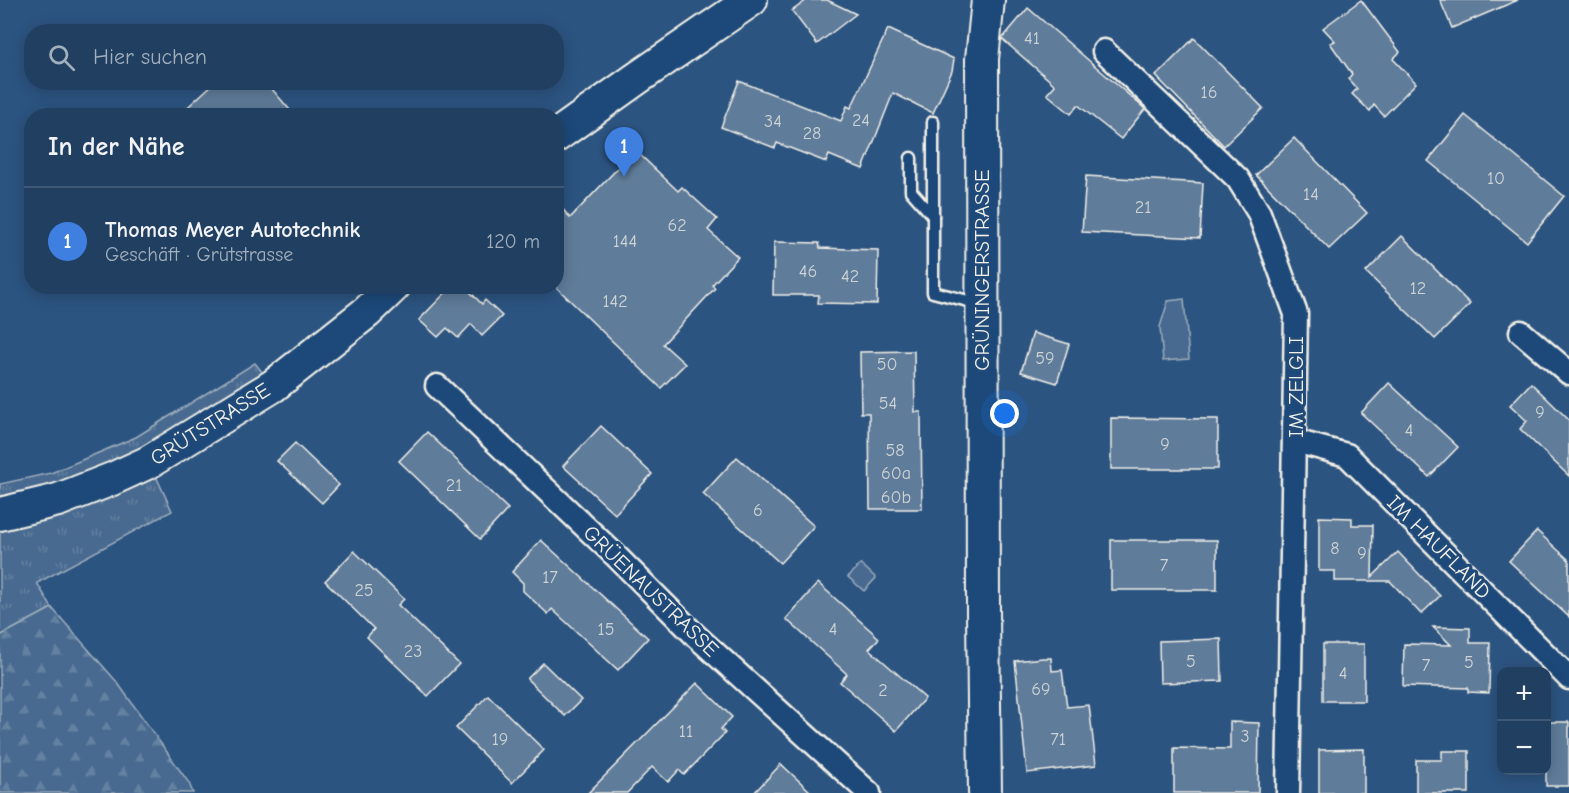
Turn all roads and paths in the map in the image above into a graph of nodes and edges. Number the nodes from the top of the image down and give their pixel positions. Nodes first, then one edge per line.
1 (751, 0) edge
2 (988, 0) edge
3 (1104, 51) dead end
4 (933, 122) dead end
5 (564, 130) edge
6 (911, 158) dead end
7 (933, 216) junction
8 (386, 294) edge
9 (981, 304) junction
10 (1521, 332) dead end
11 (1569, 373) edge
12 (437, 386) dead end
13 (1295, 441) junction
14 (0, 514) edge
15 (1569, 678) edge
16 (869, 793) edge
17 (985, 793) edge
18 (1288, 793) edge

1 - 5 main road
2 - 9 main road, GRÜNINGERSTRASSE
3 - 13 street, IM ZELGLI
4 - 7 lane
6 - 7 lane
7 - 9 lane
8 - 14 main road, GRÜTSTRASSE
9 - 17 main road, GRÜNINGERSTRASSE
10 - 11 street
12 - 16 street, GRÜENAUSTRASSE
13 - 15 street, IM HAUFLAND
13 - 18 street, IM ZELGLI

